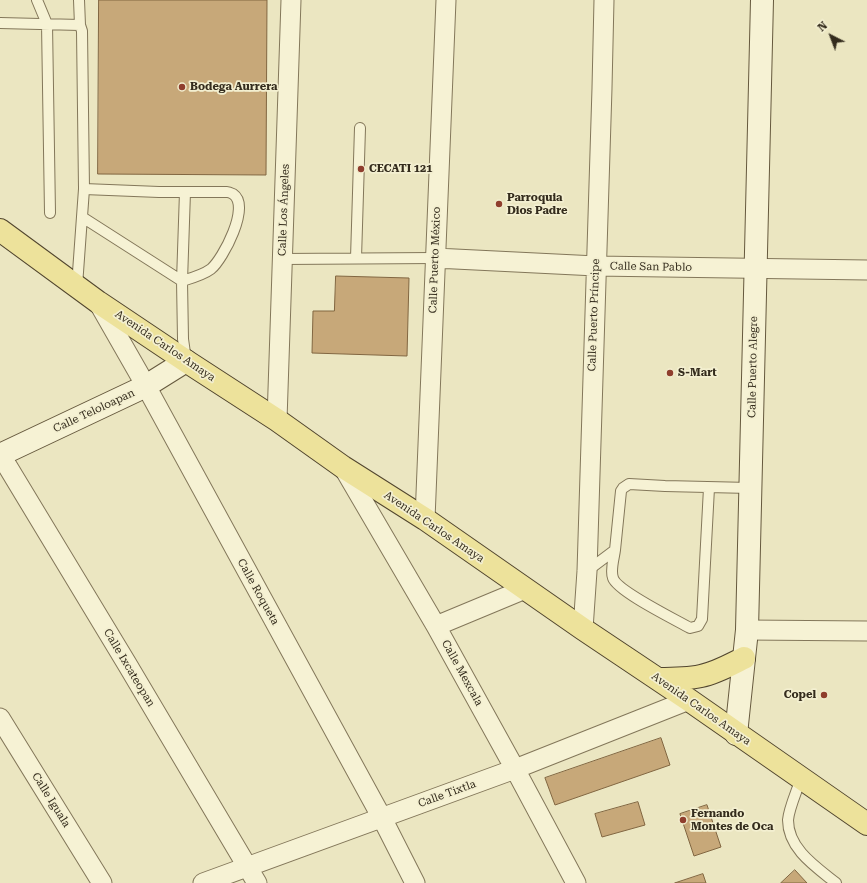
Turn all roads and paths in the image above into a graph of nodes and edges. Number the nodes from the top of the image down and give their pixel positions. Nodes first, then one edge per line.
1 (37, 0) edge
2 (79, 0) edge
3 (291, 0) edge
4 (446, 0) edge
5 (604, 0) edge
6 (762, 0) edge
7 (0, 23) edge
8 (47, 24) junction
9 (80, 25) junction
10 (360, 128) dead end
11 (84, 189) junction
12 (185, 192) junction
13 (50, 213) dead end
14 (82, 217) junction
15 (0, 230) edge
16 (356, 258) junction
17 (435, 258) junction
18 (282, 259) junction
19 (596, 266) junction
20 (756, 269) junction
21 (867, 270) edge
22 (182, 281) junction
23 (77, 287) junction
24 (98, 302) junction
25 (186, 361) junction
26 (146, 386) junction
27 (278, 420) junction
28 (0, 455) edge
29 (343, 467) junction
30 (709, 488) junction
31 (750, 488) junction
32 (425, 519) junction
33 (615, 550) junction
34 (587, 571) junction
35 (525, 589) junction
36 (436, 626) junction
37 (583, 629) junction
38 (747, 630) junction
39 (867, 631) edge
40 (744, 658) junction
41 (658, 679) junction
42 (689, 700) junction
43 (0, 718) edge
44 (736, 734) junction
45 (515, 769) junction
46 (801, 778) junction
47 (382, 818) junction
48 (867, 824) edge
49 (248, 866) junction
50 (102, 883) edge
51 (203, 883) edge
52 (257, 883) edge
53 (415, 883) edge
54 (576, 883) edge
55 (836, 883) edge

1 - 8 lane
2 - 9 lane
3 - 18 street, Calle Los Ángeles
4 - 17 street, Calle Puerto México
5 - 19 street, Calle Puerto Príncipe
6 - 20 street, Calle Puerto Alegre
7 - 8 lane
8 - 9 lane
8 - 13 lane
9 - 11 lane
10 - 16 lane
11 - 12 lane
11 - 14 lane
12 - 22 lane
12 - 22 lane
14 - 22 lane
14 - 23 lane
15 - 23 main road, Avenida Carlos Amaya
16 - 17 lane
16 - 18 lane
17 - 19 street, Calle San Pablo
17 - 32 street, Calle Puerto México
18 - 27 street, Calle Los Ángeles
19 - 20 street, Calle San Pablo
19 - 34 street, Calle Puerto Príncipe
20 - 21 street, Calle San Pablo
20 - 31 street, Calle Puerto Alegre
22 - 25 lane
23 - 24 main road, Avenida Carlos Amaya
24 - 25 main road, Avenida Carlos Amaya
24 - 26 street, Calle Roqueta
25 - 26 street, Calle Teloloapan
25 - 27 main road, Avenida Carlos Amaya
26 - 28 street, Calle Teloloapan
26 - 47 street, Calle Roqueta
27 - 29 main road, Avenida Carlos Amaya
28 - 49 street, Calle Ixcateopan
29 - 32 main road, Avenida Carlos Amaya
29 - 36 street, Calle Mexcala
30 - 31 lane
30 - 33 lane
30 - 33 lane
31 - 38 street, Calle Puerto Alegre
32 - 35 main road, Avenida Carlos Amaya
33 - 34 lane
34 - 37 street, Calle Puerto Príncipe
35 - 36 street
35 - 37 main road, Avenida Carlos Amaya
36 - 45 street, Calle Mexcala
37 - 41 main road, Avenida Carlos Amaya
38 - 39 street
38 - 40 street, Calle Puerto Alegre
40 - 41 main road
40 - 44 street, Calle Puerto Alegre
41 - 42 main road, Avenida Carlos Amaya
42 - 44 main road, Avenida Carlos Amaya
42 - 45 street, Calle Tixtla
43 - 50 street, Calle Iguala
44 - 46 main road, Avenida Carlos Amaya
45 - 47 street, Calle Tixtla
45 - 54 street, Calle Mexcala
46 - 48 main road, Avenida Carlos Amaya
46 - 55 lane
47 - 49 street, Calle Tixtla
47 - 53 street, Calle Roqueta
49 - 51 street, Calle Tixtla
49 - 52 street, Calle Ixcateopan

